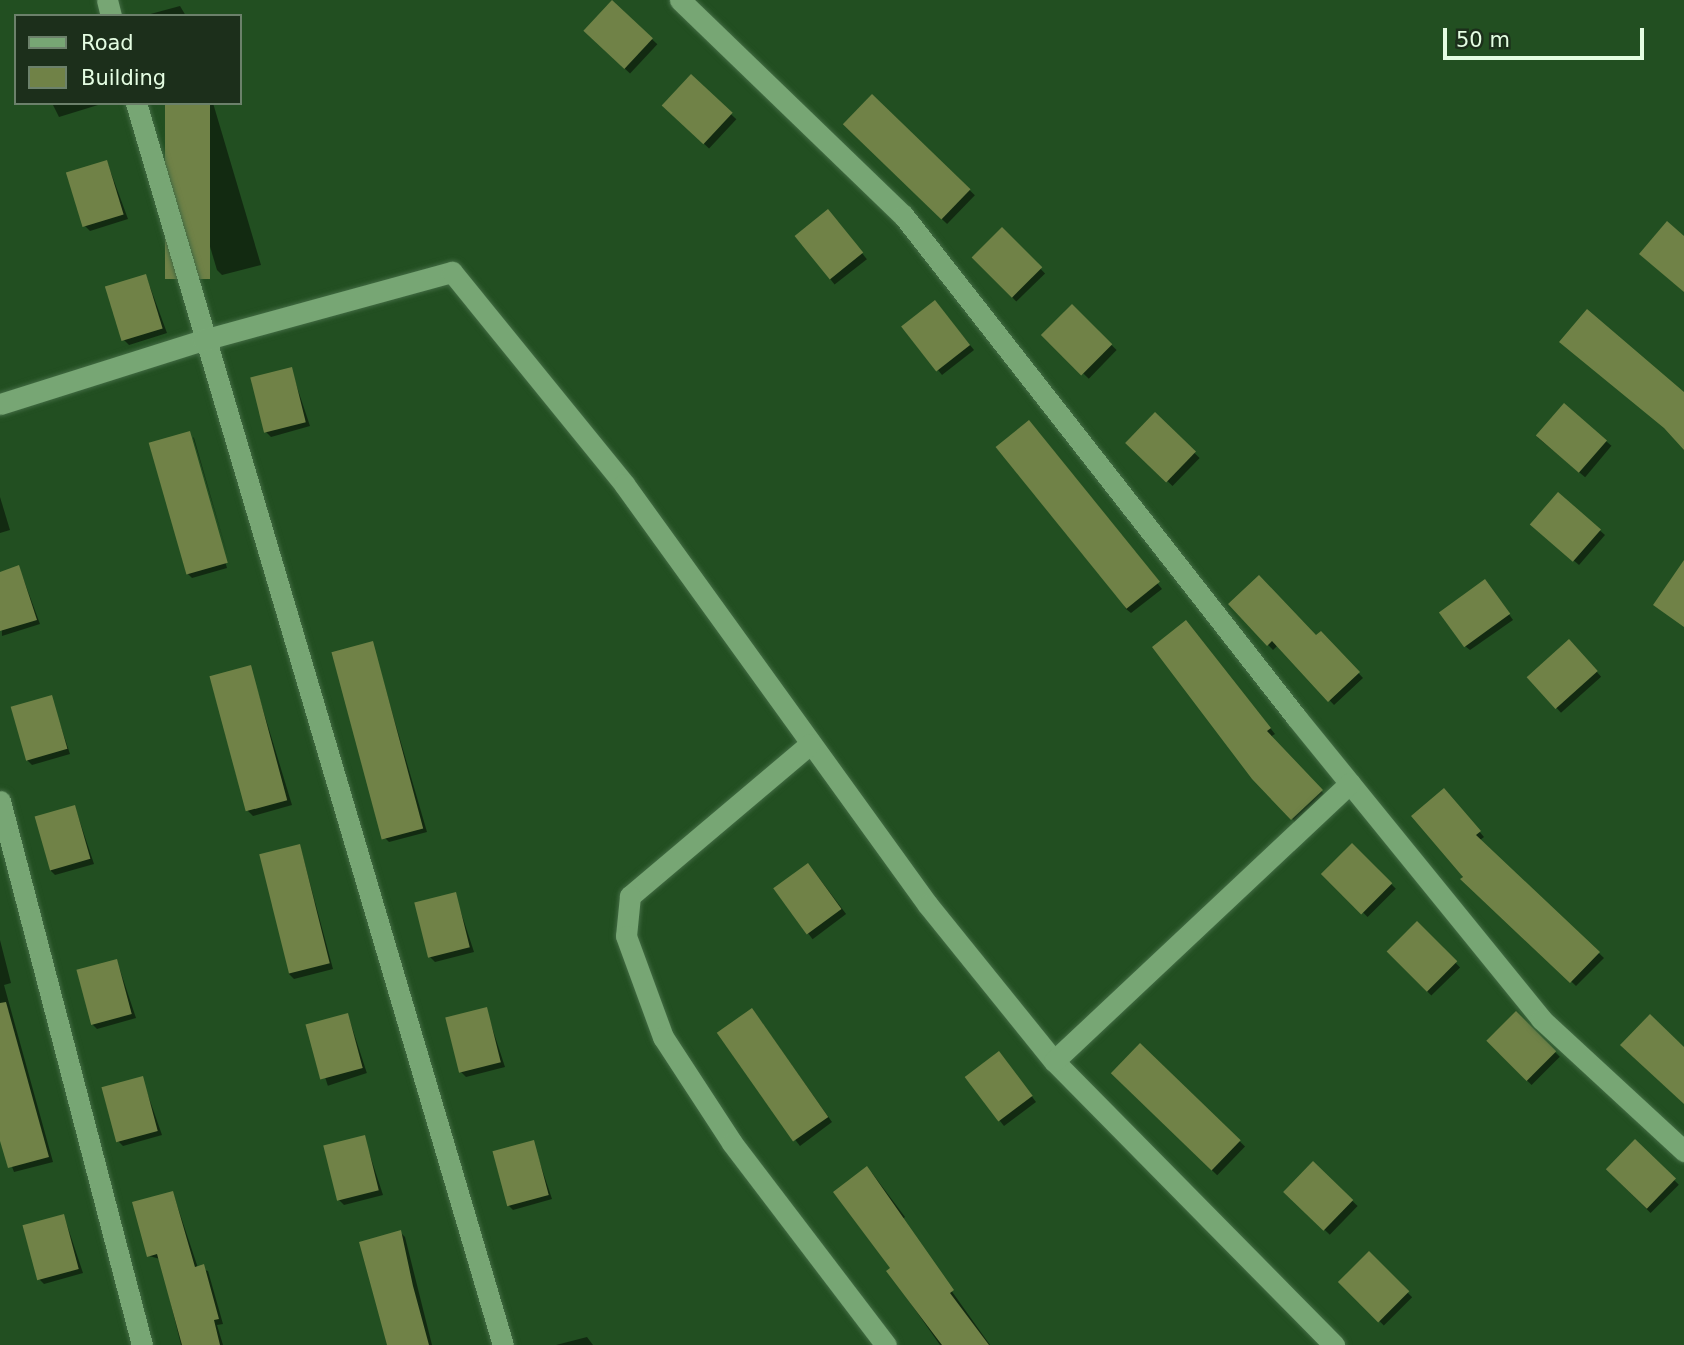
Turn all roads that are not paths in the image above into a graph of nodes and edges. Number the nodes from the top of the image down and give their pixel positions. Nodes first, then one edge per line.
1 (680, 0) edge
2 (137, 105) edge
3 (204, 340) junction
4 (0, 404) edge
5 (810, 744) junction
6 (1350, 783) junction
7 (0, 801) edge
8 (1054, 1061) junction
9 (1684, 1151) edge
10 (142, 1345) edge
11 (503, 1345) edge
12 (886, 1345) edge
13 (1334, 1345) edge

1 - 6 street
2 - 3 street
3 - 4 street
3 - 5 street
3 - 11 street
5 - 8 street
5 - 12 street
6 - 8 street
6 - 9 street
7 - 10 street
8 - 13 street

